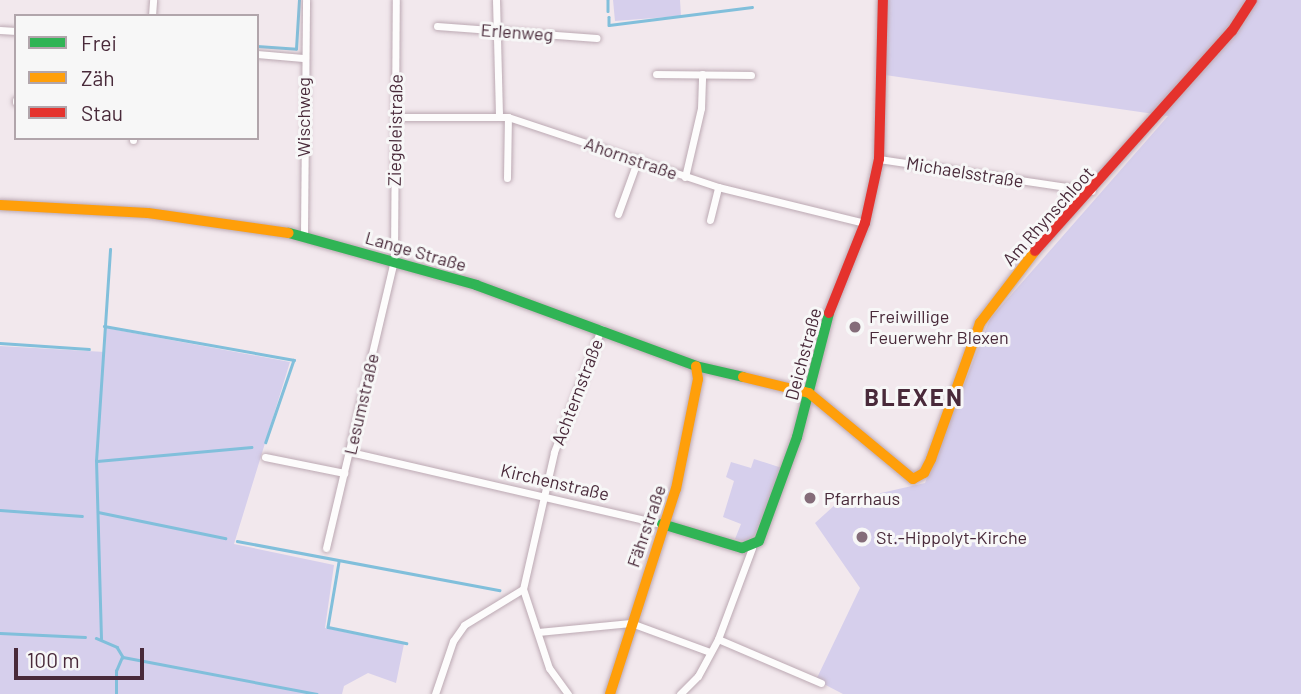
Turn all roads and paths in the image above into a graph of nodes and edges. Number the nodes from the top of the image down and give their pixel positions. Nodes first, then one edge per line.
1 (306, 0) edge
2 (396, 0) edge
3 (496, 0) edge
4 (883, 0) edge
5 (1252, 0) edge
6 (437, 26) dead end
7 (496, 30) junction
8 (597, 38) dead end
9 (259, 54) edge
10 (303, 58) junction
11 (656, 74) dead end
12 (702, 74) junction
13 (751, 75) dead end
14 (395, 117) junction
15 (504, 117) junction
16 (638, 159) junction
17 (879, 159) junction
18 (685, 177) junction
19 (507, 178) dead end
20 (718, 187) junction
21 (1093, 191) junction
22 (0, 205) edge
23 (618, 214) dead end
24 (710, 220) dead end
25 (865, 222) junction
26 (304, 235) junction
27 (394, 260) junction
28 (601, 329) junction
29 (696, 366) junction
30 (809, 393) junction
31 (350, 452) junction
32 (265, 457) dead end
33 (344, 473) junction
34 (542, 494) junction
35 (662, 524) junction
36 (326, 548) dead end
37 (752, 548) junction
38 (523, 589) junction
39 (631, 623) junction
40 (538, 632) junction
41 (718, 639) junction
42 (710, 652) junction
43 (821, 683) dead end
44 (435, 694) edge
45 (568, 694) edge
46 (610, 694) edge
47 (680, 694) edge

1 - 10 street, Wischweg
2 - 14 street, Ziegeleistraße
3 - 7 street
4 - 17 street, Deichstraße
5 - 21 street, Am Rhynschloot
6 - 7 street, Erlenweg
7 - 8 street, Erlenweg
7 - 15 street
9 - 10 street
10 - 26 street, Wischweg
11 - 12 street
12 - 13 street
12 - 18 street
14 - 15 street, Ahornstraße
14 - 27 street, Ziegeleistraße
15 - 16 street, Ahornstraße
15 - 19 street
16 - 18 street, Ahornstraße
16 - 23 street
17 - 21 street, Michaelsstraße
17 - 25 street, Deichstraße
18 - 20 street, Ahornstraße
20 - 24 street
20 - 25 street, Ahornstraße
21 - 30 street, Am Rhynschloot
22 - 26 street, Lange Straße
25 - 30 street, Deichstraße
26 - 27 street, Lange Straße
27 - 28 street, Lange Straße
27 - 31 street, Lesumstraße
28 - 29 street, Lange Straße
28 - 34 street, Achternstraße
29 - 30 street, Lange Straße
29 - 35 street, Fährstraße
30 - 37 street, Deichstraße
31 - 33 street, Lesumstraße
31 - 34 street, Kirchenstraße
32 - 33 street
33 - 36 street, Lesumstraße
34 - 35 street, Kirchenstraße
34 - 38 street, Achternstraße
35 - 37 street, Kirchenstraße
35 - 39 street, Fährstraße
37 - 41 street, Deichstraße
38 - 40 street
38 - 44 street
39 - 40 street
39 - 42 street
39 - 46 street, Fährstraße
40 - 45 street
41 - 42 street, Deichstraße
41 - 43 street
42 - 47 street, Deichstraße

